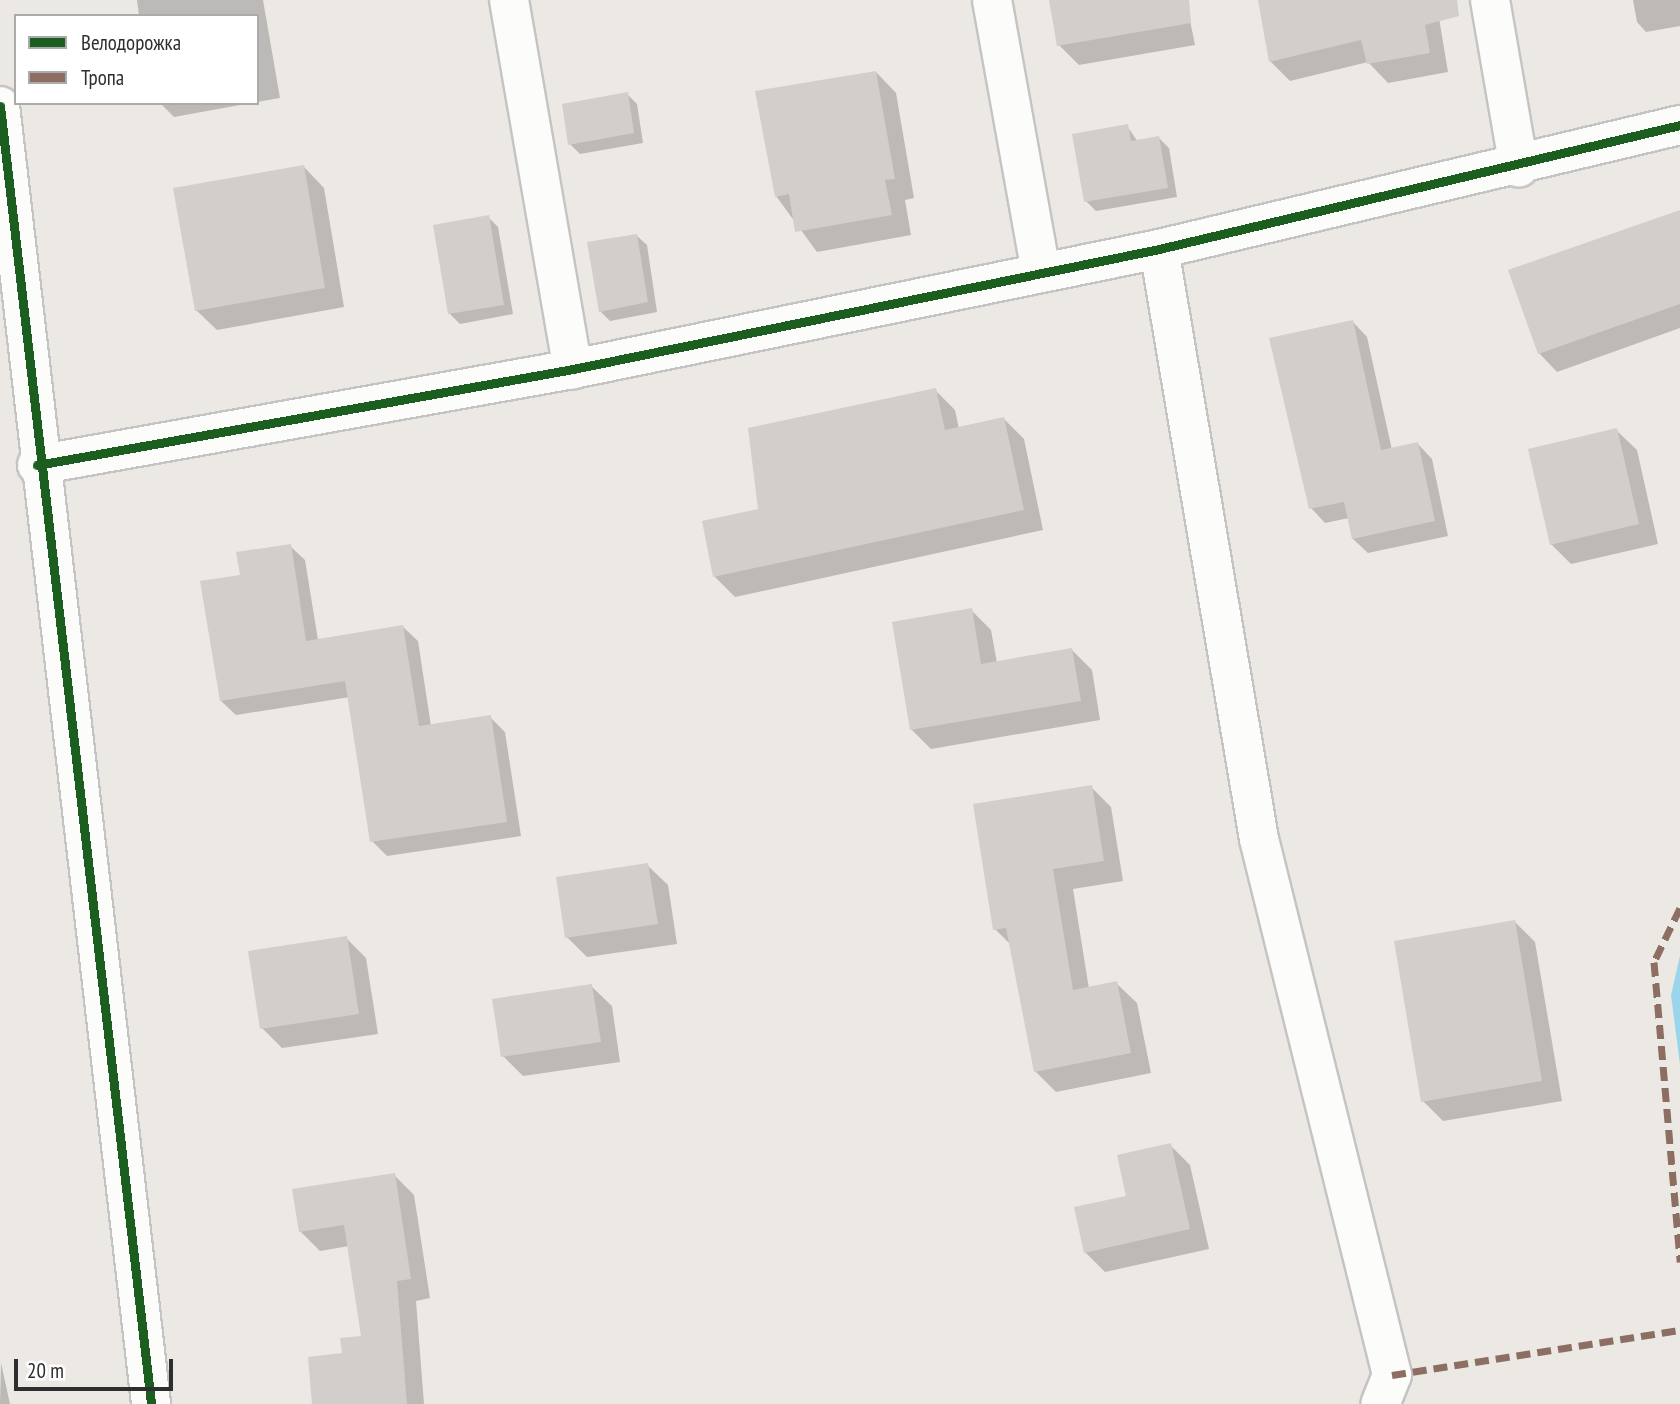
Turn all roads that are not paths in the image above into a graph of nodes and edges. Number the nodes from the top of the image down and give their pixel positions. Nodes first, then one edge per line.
1 (509, 0) edge
2 (992, 0) edge
3 (1490, 0) edge
4 (0, 106) edge
5 (1680, 125) edge
6 (1519, 168) junction
7 (1159, 249) junction
8 (1041, 273) junction
9 (573, 369) junction
10 (37, 465) junction
11 (151, 1404) edge
12 (1380, 1404) edge

1 - 9 street
2 - 8 street
3 - 6 street
4 - 10 street
5 - 6 street
6 - 7 street
7 - 8 street
7 - 12 street
8 - 9 street
9 - 10 street
10 - 11 street

